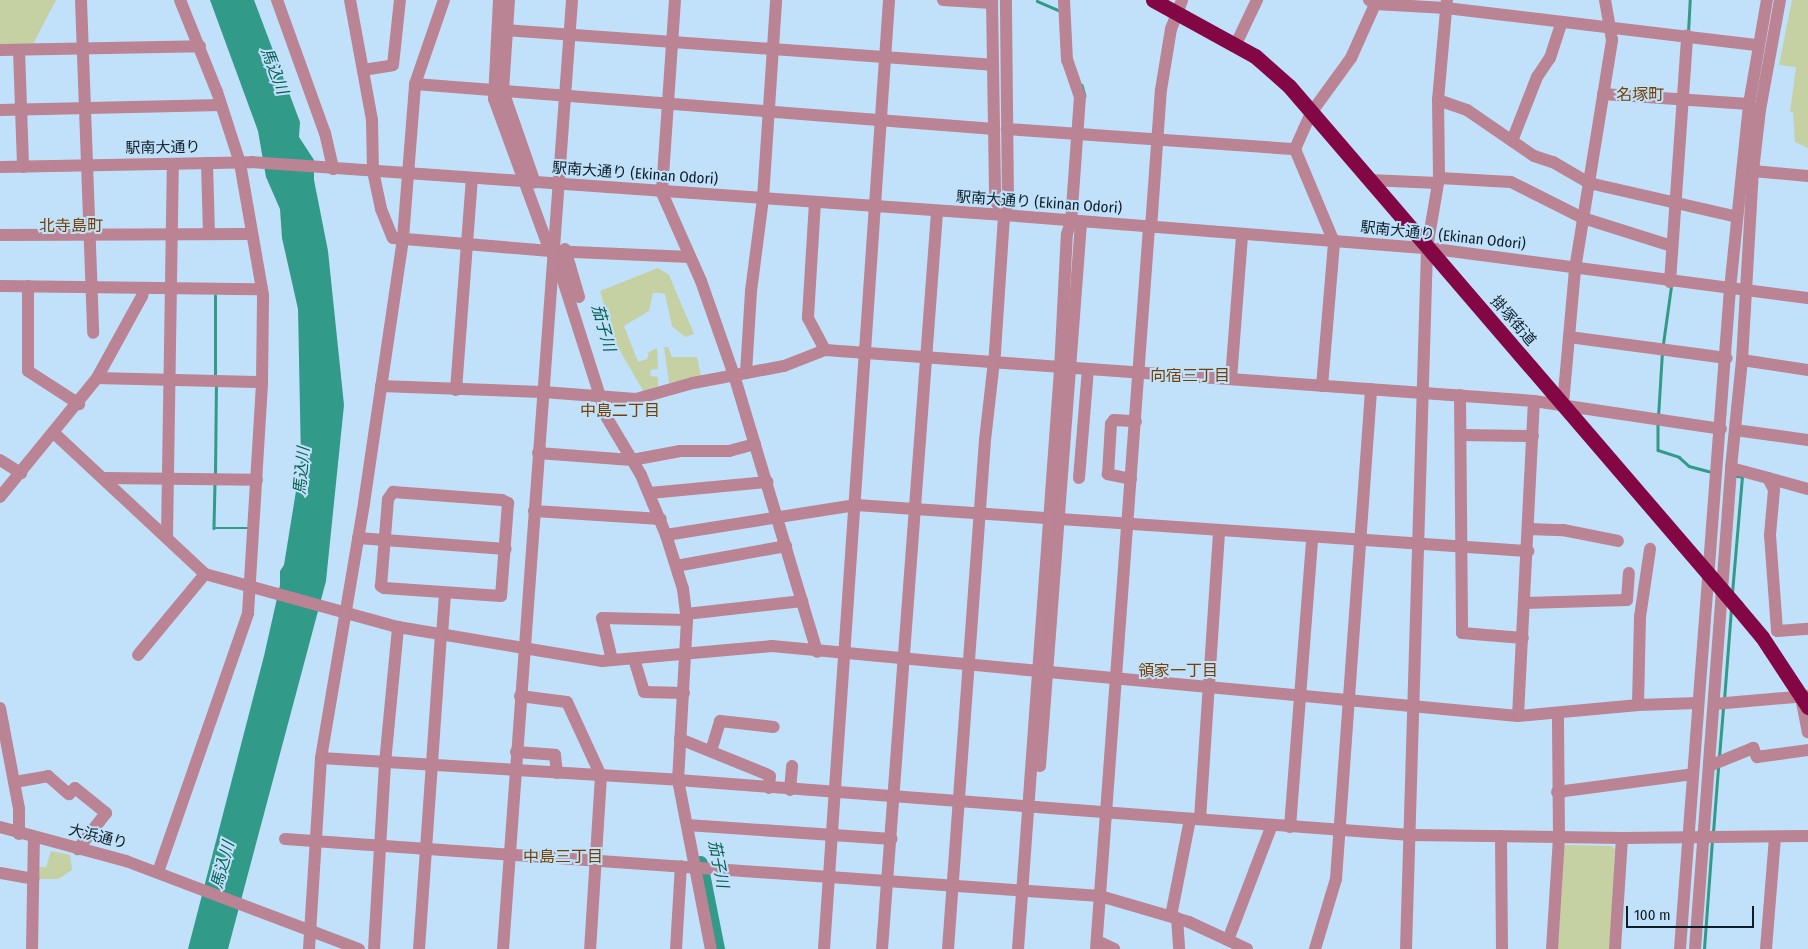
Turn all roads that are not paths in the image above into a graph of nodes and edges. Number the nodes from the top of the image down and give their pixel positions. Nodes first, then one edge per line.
1 (81, 0) edge
2 (180, 0) edge
3 (277, 0) edge
4 (350, 0) edge
5 (400, 0) edge
6 (444, 0) edge
7 (500, 0) edge
8 (509, 0) edge
9 (572, 0) edge
10 (675, 0) edge
11 (776, 0) edge
12 (889, 0) edge
13 (943, 0) edge
14 (1006, 0) edge
15 (1064, 0) edge
16 (1153, 0) edge
17 (1257, 0) edge
18 (1605, 0) edge
19 (1767, 0) edge
20 (1780, 0) edge
21 (1374, 1) edge
22 (992, 2) edge
23 (1446, 4) edge
24 (1179, 6) edge
25 (1562, 22) junction
26 (1610, 28) junction
27 (506, 30) junction
28 (570, 33) junction
29 (1687, 36) junction
30 (672, 42) junction
31 (1236, 44) junction
32 (1758, 45) junction
33 (200, 46) junction
34 (83, 48) junction
35 (773, 49) junction
36 (0, 50) edge
37 (19, 50) junction
38 (886, 58) junction
39 (992, 65) junction
40 (364, 70) junction
41 (415, 84) junction
42 (498, 90) junction
43 (1603, 94) junction
44 (564, 95) junction
45 (1682, 99) junction
46 (1438, 100) junction
47 (668, 104) junction
48 (1749, 104) junction
49 (221, 105) junction
50 (86, 108) junction
51 (21, 109) junction
52 (0, 110) edge
53 (770, 110) junction
54 (1311, 113) junction
55 (882, 120) junction
56 (994, 129) junction
57 (1007, 130) junction
58 (1080, 134) junction
59 (1155, 138) junction
60 (1512, 142) junction
61 (1295, 149) junction
62 (207, 163) junction
63 (246, 163) junction
64 (173, 164) junction
65 (88, 166) junction
66 (0, 167) edge
67 (23, 167) junction
68 (330, 168) junction
69 (373, 171) junction
70 (1753, 171) junction
71 (409, 174) junction
72 (1808, 176) edge
73 (472, 179) junction
74 (1369, 180) junction
75 (1439, 180) junction
76 (530, 182) junction
77 (1589, 183) junction
78 (558, 184) junction
79 (662, 193) junction
80 (764, 198) junction
81 (815, 202) junction
82 (1675, 203) junction
83 (876, 207) junction
84 (937, 212) junction
85 (1004, 215) junction
86 (1738, 217) junction
87 (1583, 218) junction
88 (1076, 223) junction
89 (1150, 228) junction
90 (91, 234) junction
91 (172, 234) junction
92 (209, 234) junction
93 (251, 234) junction
94 (0, 235) edge
95 (1242, 235) junction
96 (403, 238) junction
97 (1334, 242) junction
98 (468, 244) junction
99 (1672, 246) junction
100 (557, 247) junction
101 (1427, 248) junction
102 (690, 257) junction
103 (1575, 269) junction
104 (1670, 282) junction
105 (0, 286) edge
106 (28, 286) junction
107 (92, 287) junction
108 (144, 288) junction
109 (171, 288) junction
110 (1730, 288) junction
111 (262, 289) junction
112 (1747, 291) junction
113 (1808, 298) edge
114 (93, 334) dead end
115 (1569, 337) junction
116 (825, 350) junction
117 (866, 353) junction
118 (926, 357) junction
119 (1727, 358) junction
120 (1742, 360) junction
121 (992, 362) junction
122 (1064, 367) junction
123 (1088, 369) junction
124 (1808, 370) edge
125 (1139, 373) junction
126 (740, 374) junction
127 (97, 378) junction
128 (1230, 379) junction
129 (170, 380) junction
130 (262, 382) junction
131 (381, 386) junction
132 (1322, 386) junction
133 (1371, 389) junction
134 (456, 390) junction
135 (543, 392) junction
136 (1422, 393) junction
137 (1460, 395) junction
138 (604, 397) junction
139 (1534, 401) junction
140 (79, 404) junction
141 (1563, 404) junction
142 (1136, 421) junction
143 (1721, 429) junction
144 (1735, 430) junction
145 (55, 434) junction
146 (1460, 435) junction
147 (1533, 436) junction
148 (1808, 440) edge
149 (755, 444) junction
150 (538, 453) junction
151 (636, 459) junction
152 (0, 460) edge
153 (1731, 468) junction
154 (21, 473) junction
155 (104, 478) junction
156 (1079, 478) dead end
157 (1768, 478) junction
158 (168, 479) junction
159 (1131, 479) junction
160 (257, 480) junction
161 (767, 482) junction
162 (1808, 489) edge
163 (653, 493) junction
164 (0, 497) edge
165 (856, 505) junction
166 (916, 508) junction
167 (534, 511) junction
168 (980, 514) junction
169 (778, 516) junction
170 (661, 519) junction
171 (1054, 519) junction
172 (1128, 525) junction
173 (1529, 529) junction
174 (1219, 532) junction
175 (669, 535) junction
176 (167, 537) junction
177 (358, 538) junction
178 (1312, 539) junction
179 (384, 541) junction
180 (1618, 541) dead end
181 (1360, 542) junction
182 (786, 546) junction
183 (1418, 546) junction
184 (1461, 548) junction
185 (1650, 549) dead end
186 (506, 550) junction
187 (1528, 551) junction
188 (679, 566) junction
189 (1630, 573) dead end
190 (205, 574) junction
191 (1708, 574) junction
192 (257, 590) junction
193 (1721, 592) junction
194 (445, 594) junction
195 (802, 601) junction
196 (1525, 604) junction
197 (343, 613) junction
198 (688, 616) junction
199 (398, 627) junction
200 (1808, 629) edge
201 (1777, 631) junction
202 (442, 635) junction
203 (1762, 637) junction
204 (1523, 638) junction
205 (523, 648) junction
206 (689, 652) junction
207 (817, 652) junction
208 (138, 655) dead end
209 (846, 655) junction
210 (634, 659) junction
211 (612, 660) junction
212 (905, 660) junction
213 (968, 666) junction
214 (1043, 672) junction
215 (1116, 678) junction
216 (1208, 688) junction
217 (684, 693) junction
218 (520, 696) junction
219 (1300, 696) junction
220 (1349, 700) junction
221 (1806, 700) edge
222 (1698, 703) junction
223 (1714, 704) junction
224 (1638, 705) junction
225 (1413, 707) junction
226 (0, 708) edge
227 (1558, 713) junction
228 (1518, 716) junction
229 (774, 727) dead end
230 (1808, 732) edge
231 (680, 739) junction
232 (1808, 750) edge
233 (711, 751) junction
234 (516, 752) junction
235 (321, 758) junction
236 (385, 763) junction
237 (434, 766) junction
238 (792, 766) dead end
239 (1709, 766) junction
240 (514, 769) junction
241 (557, 772) junction
242 (1693, 774) junction
243 (601, 776) junction
244 (678, 780) junction
245 (15, 782) junction
246 (769, 788) junction
247 (790, 790) junction
248 (1557, 792) junction
249 (835, 794) junction
250 (895, 798) junction
251 (958, 802) junction
252 (1032, 808) junction
253 (1108, 813) junction
254 (1195, 819) junction
255 (687, 825) junction
256 (1272, 825) junction
257 (1290, 826) junction
258 (0, 827) edge
259 (1339, 829) junction
260 (19, 834) junction
261 (833, 834) junction
262 (1410, 835) junction
263 (1501, 836) junction
264 (1775, 836) junction
265 (1808, 836) edge
266 (1559, 837) junction
267 (1704, 837) junction
268 (34, 838) junction
269 (285, 838) dead end
270 (1622, 838) junction
271 (1689, 838) junction
272 (316, 839) junction
273 (892, 839) junction
274 (381, 844) junction
275 (425, 848) junction
276 (78, 849) junction
277 (510, 853) junction
278 (597, 859) junction
279 (681, 866) junction
280 (695, 867) junction
281 (158, 872) junction
282 (0, 873) edge
283 (830, 876) junction
284 (33, 879) junction
285 (888, 880) junction
286 (951, 885) junction
287 (1026, 891) junction
288 (1100, 896) junction
289 (1174, 917) junction
290 (310, 930) junction
291 (1228, 940) junction
292 (1096, 945) edge
293 (32, 949) edge
294 (309, 949) edge
295 (359, 949) edge
296 (374, 949) edge
297 (419, 949) edge
298 (502, 949) edge
299 (590, 949) edge
300 (676, 949) edge
301 (711, 949) edge
302 (824, 949) edge
303 (882, 949) edge
304 (948, 949) edge
305 (1018, 949) edge
306 (1026, 949) edge
307 (1114, 949) edge
308 (1179, 949) edge
309 (1247, 949) edge
310 (1315, 949) edge
311 (1406, 949) edge
312 (1502, 949) edge
313 (1552, 949) edge
314 (1615, 949) edge
315 (1680, 949) edge
316 (1695, 949) edge
317 (1766, 949) edge

1 - 34 street
2 - 33 street
3 - 68 street
4 - 40 street
5 - 40 street
6 - 41 street
7 - 42 street
8 - 27 street
9 - 28 street
10 - 30 street
11 - 35 street
12 - 38 street
13 - 22 street
14 - 57 street
15 - 58 street
16 - 24 highway, 掛塚街道
17 - 31 street
18 - 26 street
19 - 32 street
20 - 70 street
21 - 23 street
21 - 54 street
22 - 39 street
23 - 25 street
23 - 46 street
24 - 31 highway, 掛塚街道
24 - 59 street
25 - 26 street
25 - 60 street
26 - 29 street
26 - 43 street
27 - 28 street
27 - 42 street
28 - 30 street
28 - 44 street
29 - 32 street
29 - 45 street
30 - 35 street
30 - 47 street
31 - 54 highway, 掛塚街道
32 - 48 street
33 - 34 street
33 - 49 street
34 - 37 street
34 - 50 street
35 - 38 street
35 - 53 street
36 - 37 street
37 - 51 street
38 - 39 street
38 - 55 street
39 - 56 street
40 - 69 street
41 - 42 street
41 - 71 street
42 - 44 street
42 - 76 street
43 - 45 street
43 - 77 street
44 - 47 street
44 - 78 street
45 - 48 street
45 - 82 street
46 - 60 street
46 - 75 street
47 - 53 street
47 - 79 street
48 - 86 street
49 - 50 street
49 - 63 street
50 - 51 street
50 - 65 street
51 - 52 street
51 - 67 street
53 - 55 street
53 - 80 street
54 - 61 street
54 - 74 highway, 掛塚街道
55 - 56 street
55 - 83 street
56 - 85 street
57 - 58 street
57 - 85 street
58 - 59 street
58 - 88 street
59 - 61 street
59 - 89 street
60 - 77 street
61 - 97 street
62 - 63 street, 駅南大通り
62 - 64 street, 駅南大通り
62 - 92 street
63 - 68 street, 駅南大通り
63 - 93 street
64 - 65 street, 駅南大通り
64 - 91 street
65 - 67 street, 駅南大通り
65 - 90 street
66 - 67 street, 駅南大通り
68 - 69 street, 駅南大通り (Ekinan Odori)
69 - 71 street, 駅南大通り (Ekinan Odori)
69 - 96 street
70 - 72 street
70 - 112 street
71 - 73 street, 駅南大通り (Ekinan Odori)
71 - 96 street
73 - 76 street, 駅南大通り (Ekinan Odori)
73 - 98 street
74 - 75 street
74 - 101 highway, 掛塚街道
75 - 87 street
75 - 101 street
76 - 78 street, 駅南大通り (Ekinan Odori)
76 - 100 street
77 - 82 street
77 - 87 street
78 - 79 street, 駅南大通り (Ekinan Odori)
78 - 100 street
79 - 80 street, 駅南大通り (Ekinan Odori)
79 - 102 street
80 - 81 street, 駅南大通り (Ekinan Odori)
80 - 126 street
81 - 83 street, 駅南大通り (Ekinan Odori)
81 - 116 street
82 - 86 street
82 - 99 street
83 - 84 street, 駅南大通り (Ekinan Odori)
83 - 117 street
84 - 85 street, 駅南大通り (Ekinan Odori)
84 - 118 street
85 - 88 street, 駅南大通り (Ekinan Odori)
85 - 121 street
86 - 110 street
87 - 99 street
87 - 103 street
88 - 89 street, 駅南大通り (Ekinan Odori)
88 - 122 street
89 - 95 street, 駅南大通り (Ekinan Odori)
89 - 125 street
90 - 91 street
90 - 94 street
90 - 107 street
91 - 92 street
91 - 109 street
92 - 93 street
93 - 111 street
95 - 97 street, 駅南大通り (Ekinan Odori)
95 - 128 street
96 - 98 street
96 - 131 street
97 - 101 street, 駅南大通り (Ekinan Odori)
97 - 132 street
98 - 100 street
98 - 134 street
99 - 104 street
100 - 102 street
100 - 135 street
100 - 138 street
101 - 103 street, 駅南大通り (Ekinan Odori)
101 - 136 street
101 - 141 highway, 掛塚街道
102 - 126 street
103 - 104 street, 駅南大通り (Ekinan Odori)
103 - 115 street
104 - 110 street, 駅南大通り (Ekinan Odori)
105 - 106 street
106 - 107 street
106 - 140 street
107 - 108 street
107 - 114 street
108 - 109 street
108 - 127 street
109 - 111 street
109 - 129 street
110 - 112 street, 駅南大通り (Ekinan Odori)
110 - 119 street
111 - 130 street
112 - 113 street, 駅南大通り (Ekinan Odori)
112 - 120 street
115 - 119 street
115 - 141 street
116 - 117 street
116 - 126 street
117 - 118 street
117 - 165 street
118 - 121 street
118 - 166 street
119 - 143 street
120 - 124 street
120 - 144 street
121 - 122 street
121 - 168 street
122 - 123 street
122 - 171 street
123 - 125 street
123 - 156 street
125 - 128 street
125 - 142 street
126 - 138 street
126 - 149 street
127 - 129 street
127 - 140 street
128 - 132 street
129 - 130 street
129 - 158 street
130 - 160 street
131 - 134 street
131 - 177 street
132 - 133 street
133 - 136 street
133 - 181 street
134 - 135 street
135 - 138 street
135 - 150 street
136 - 137 street
136 - 183 street
137 - 139 street
137 - 146 street
138 - 151 street
139 - 141 street
139 - 147 street
140 - 145 street
141 - 143 street
141 - 191 highway, 掛塚街道
142 - 159 street
142 - 159 street
143 - 191 street
144 - 148 street
144 - 153 street
145 - 154 street
145 - 155 street
146 - 147 street
146 - 184 street
147 - 173 street
149 - 151 street
149 - 161 street
150 - 151 street
150 - 167 street
151 - 163 street
152 - 154 street
153 - 157 street
153 - 193 street
154 - 164 street
155 - 158 street
155 - 176 street
157 - 162 street
157 - 201 street
158 - 160 street
158 - 176 street
159 - 172 street
160 - 192 street
161 - 163 street
161 - 169 street
163 - 170 street
165 - 166 street
165 - 169 street
165 - 209 street
166 - 168 street
166 - 212 street
167 - 170 street
167 - 205 street
168 - 171 street
168 - 213 street
169 - 175 street
169 - 182 street
170 - 175 street
171 - 172 street
171 - 214 street
172 - 174 street
172 - 215 street
173 - 180 street
173 - 187 street
174 - 178 street
174 - 216 street
175 - 188 street
176 - 190 street
177 - 179 street
177 - 197 street
178 - 181 street
178 - 219 street
179 - 186 street
179 - 186 street
179 - 194 street
181 - 183 street
181 - 220 street
182 - 188 street
182 - 195 street
183 - 184 street
183 - 225 street
184 - 187 street
184 - 204 street
185 - 224 street
186 - 194 street
187 - 196 street
188 - 198 street
189 - 196 street
190 - 192 street
190 - 208 street
191 - 193 highway, 掛塚街道
191 - 222 street
192 - 197 street
192 - 281 street
193 - 203 highway, 掛塚街道
193 - 223 street
194 - 202 street
195 - 198 street
195 - 207 street
196 - 204 street
197 - 199 street
197 - 235 street
198 - 206 street
198 - 211 street
199 - 202 street
199 - 236 street
200 - 201 street
201 - 203 street
202 - 205 street
202 - 237 street
203 - 221 highway, 掛塚街道
204 - 228 street
205 - 211 street
205 - 218 street
206 - 207 street
206 - 210 street
206 - 217 street
207 - 209 street
209 - 212 street
209 - 249 street
210 - 211 street
210 - 217 street
212 - 213 street
212 - 250 street
213 - 214 street
213 - 251 street
214 - 215 street
214 - 252 street
215 - 216 street
215 - 253 street
216 - 219 street
216 - 254 street
217 - 231 street
218 - 234 street
218 - 243 street
219 - 220 street
219 - 257 street
220 - 225 street
220 - 259 street
221 - 223 street
221 - 230 street
222 - 224 street
222 - 242 street
223 - 239 street
224 - 227 street
225 - 228 street
225 - 262 street
226 - 245 street
227 - 228 street
227 - 248 street
229 - 233 street
231 - 233 street
231 - 244 street
232 - 239 street
233 - 246 street
234 - 240 street
234 - 241 street
235 - 236 street
235 - 272 street
236 - 237 street
236 - 274 street
237 - 240 street
237 - 275 street
238 - 247 street
239 - 267 street
240 - 241 street
240 - 277 street
241 - 243 street
242 - 248 street
242 - 271 street
243 - 244 street
243 - 278 street
244 - 246 street
244 - 255 street
245 - 260 street
245 - 276 street
246 - 247 street
247 - 249 street
248 - 266 street
249 - 250 street
249 - 261 street
250 - 251 street
250 - 273 street
251 - 252 street
251 - 286 street
252 - 253 street
252 - 287 street
253 - 254 street
253 - 288 street
254 - 256 street
254 - 289 street
255 - 261 street
255 - 280 street
256 - 257 street
256 - 291 street
257 - 259 street
258 - 260 street, 大浜通り
259 - 262 street
259 - 310 street
260 - 268 street, 大浜通り
261 - 273 street
261 - 283 street
262 - 263 street
262 - 311 street
263 - 266 street
263 - 312 street
264 - 265 street
264 - 267 street
264 - 317 street
266 - 270 street
266 - 313 street
267 - 271 street
267 - 316 street
268 - 276 street, 大浜通り
268 - 284 street
269 - 272 street
270 - 271 street
270 - 314 street
271 - 315 street
272 - 274 street
272 - 290 street
273 - 285 street
274 - 275 street
274 - 296 street
275 - 277 street
275 - 297 street
276 - 281 street, 大浜通り
277 - 278 street
277 - 298 street
278 - 279 street
278 - 299 street
279 - 280 street
279 - 300 street
280 - 283 street
280 - 301 street
281 - 290 street, 大浜通り
282 - 284 street
283 - 285 street
283 - 302 street
284 - 293 street
285 - 286 street
285 - 303 street
286 - 287 street
286 - 304 street
287 - 288 street
287 - 305 street
287 - 306 street
288 - 289 street
288 - 292 street
289 - 291 street
289 - 308 street
290 - 294 street
290 - 295 street
291 - 309 street
292 - 307 street

